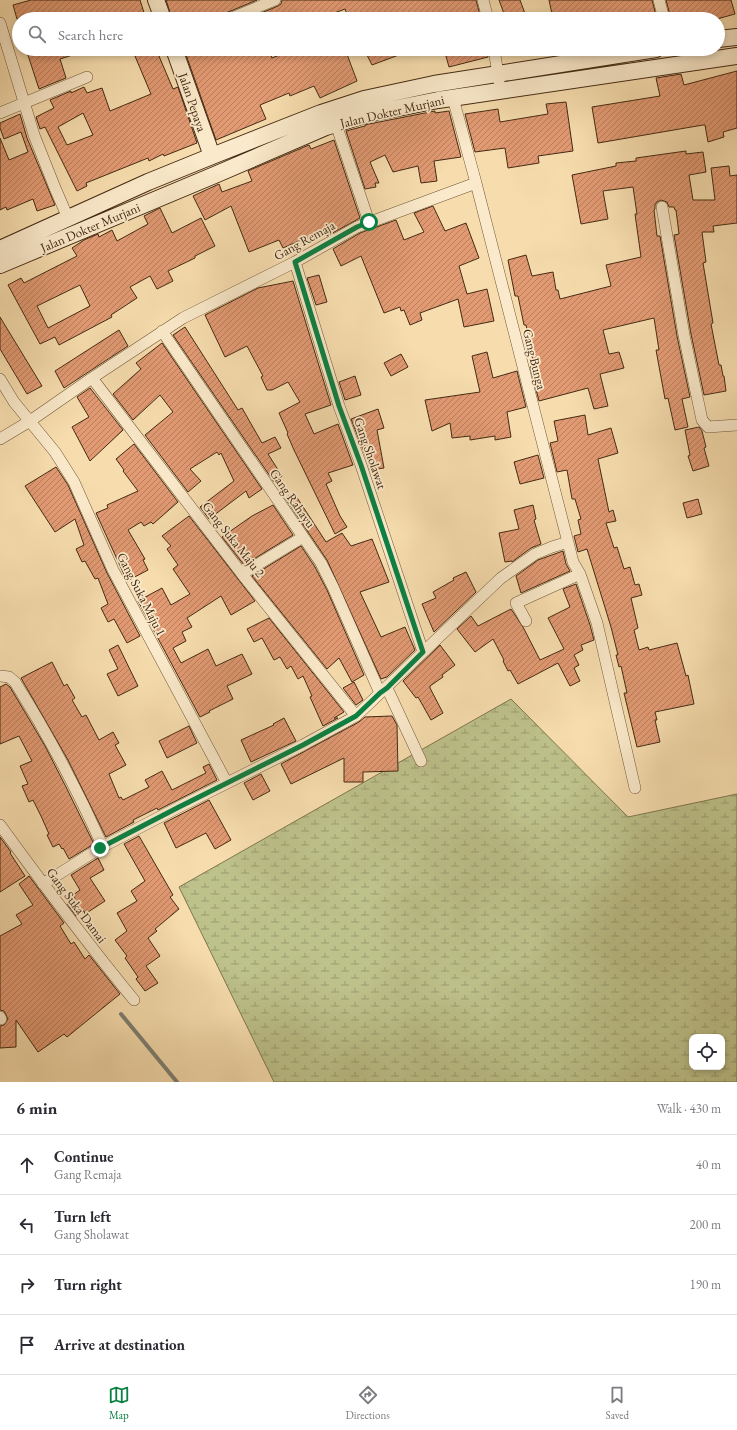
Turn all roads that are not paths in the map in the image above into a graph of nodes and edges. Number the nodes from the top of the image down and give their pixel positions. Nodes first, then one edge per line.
1 (156, 0) edge
2 (273, 0) edge
3 (483, 0) edge
4 (659, 0) edge
5 (160, 12) edge
6 (245, 12) edge
7 (486, 12) edge
8 (662, 12) edge
9 (0, 23) edge
10 (737, 37) edge
11 (725, 38) edge
12 (176, 56) edge
13 (495, 56) edge
14 (612, 56) edge
15 (730, 57) edge
16 (499, 74) junction
17 (86, 77) dead end
18 (501, 91) junction
19 (454, 98) junction
20 (24, 103) junction
21 (0, 113) edge
22 (336, 124) junction
23 (212, 156) junction
24 (476, 183) junction
25 (662, 207) dead end
26 (68, 218) junction
27 (369, 222) junction
28 (0, 249) edge
29 (295, 262) junction
30 (0, 265) edge
31 (162, 331) junction
32 (92, 378) junction
33 (0, 379) edge
34 (30, 421) junction
35 (737, 425) edge
36 (0, 439) edge
37 (303, 537) junction
38 (568, 542) junction
39 (242, 574) junction
40 (580, 574) junction
41 (526, 621) dead end
42 (423, 652) junction
43 (0, 676) edge
44 (384, 690) junction
45 (356, 716) junction
46 (421, 761) dead end
47 (227, 783) junction
48 (635, 788) dead end
49 (0, 825) edge
50 (103, 847) junction
51 (43, 884) junction
52 (134, 1000) dead end

1 - 5 main road
2 - 6 street
3 - 7 street
4 - 8 street
9 - 20 street
10 - 11 main road
12 - 23 main road, Jalan Pepaya
13 - 16 street
14 - 16 main road, Jalan Dokter Murjani
15 - 18 main road, Jalan Dokter Murjani
16 - 18 street
16 - 23 main road, Jalan Dokter Murjani
17 - 20 street
18 - 19 main road, Jalan Dokter Murjani
19 - 22 main road, Jalan Dokter Murjani
19 - 24 street, Gang Bunga
20 - 21 street
20 - 26 street
22 - 27 street
22 - 30 main road, Jalan Dokter Murjani
23 - 26 main road, Jalan Dokter Murjani
24 - 27 street, Gang Remaja
24 - 38 street, Gang Bunga
25 - 35 street
26 - 28 main road, Jalan Dokter Murjani
27 - 29 street, Gang Remaja
29 - 31 street, Gang Remaja
29 - 42 street, Gang Sholawat
31 - 32 street, Gang Remaja
31 - 37 street, Gang Rahayu
32 - 34 street, Gang Remaja
32 - 39 street, Gang Suka Maju 2
33 - 34 street, Gang Suka Maju 1
34 - 36 street, Gang Remaja
34 - 47 street, Gang Suka Maju 1
37 - 39 street
37 - 44 street, Gang Rahayu
38 - 40 street, Gang Bunga
38 - 42 street
39 - 45 street, Gang Suka Maju 2
40 - 41 street
40 - 48 street, Gang Bunga
42 - 44 street
43 - 50 street
44 - 45 street
44 - 46 street, Gang Rahayu
45 - 47 street
47 - 50 street
49 - 51 street, Gang Suka Damai
50 - 51 street
51 - 52 street, Gang Suka Damai

